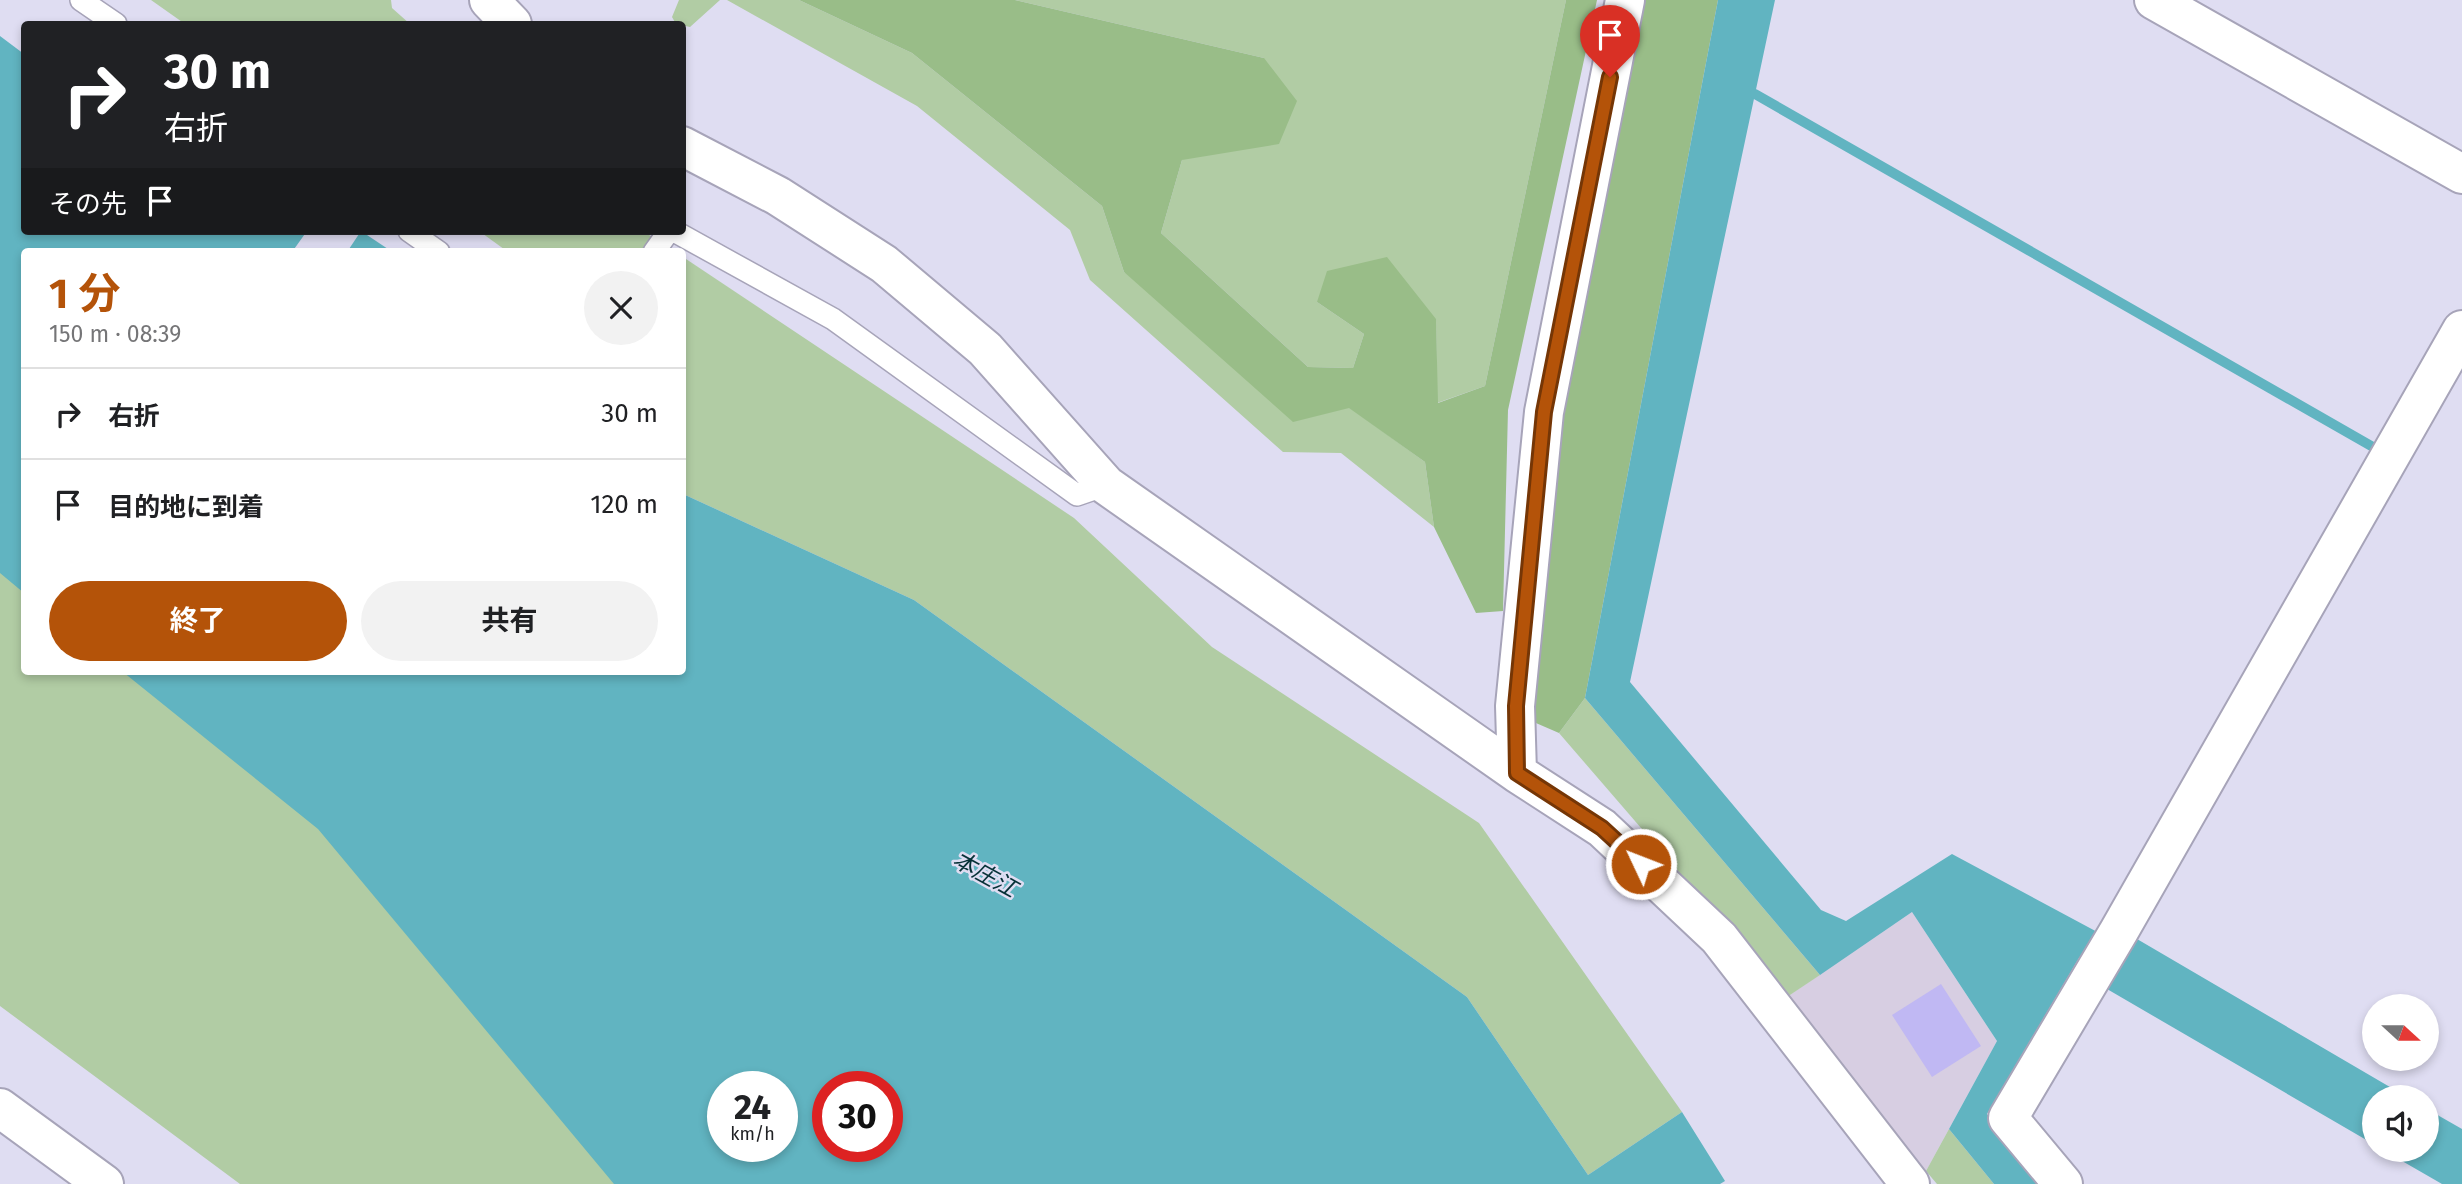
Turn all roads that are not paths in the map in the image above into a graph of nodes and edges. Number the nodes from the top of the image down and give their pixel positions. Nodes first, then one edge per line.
1 (81, 0) edge
2 (489, 0) edge
3 (1625, 0) edge
4 (2154, 0) edge
5 (112, 21) edge
6 (509, 21) edge
7 (686, 148) edge
8 (2462, 174) edge
9 (415, 235) edge
10 (681, 235) edge
11 (433, 248) edge
12 (2462, 330) edge
13 (1107, 485) junction
14 (1517, 773) junction
15 (0, 1108) edge
16 (104, 1184) edge
17 (1910, 1184) edge
18 (2063, 1184) edge

1 - 5 lane
2 - 6 street
3 - 14 street
4 - 8 street
7 - 13 street
9 - 11 lane
10 - 13 lane
12 - 18 street
13 - 14 street
14 - 17 street
15 - 16 street

